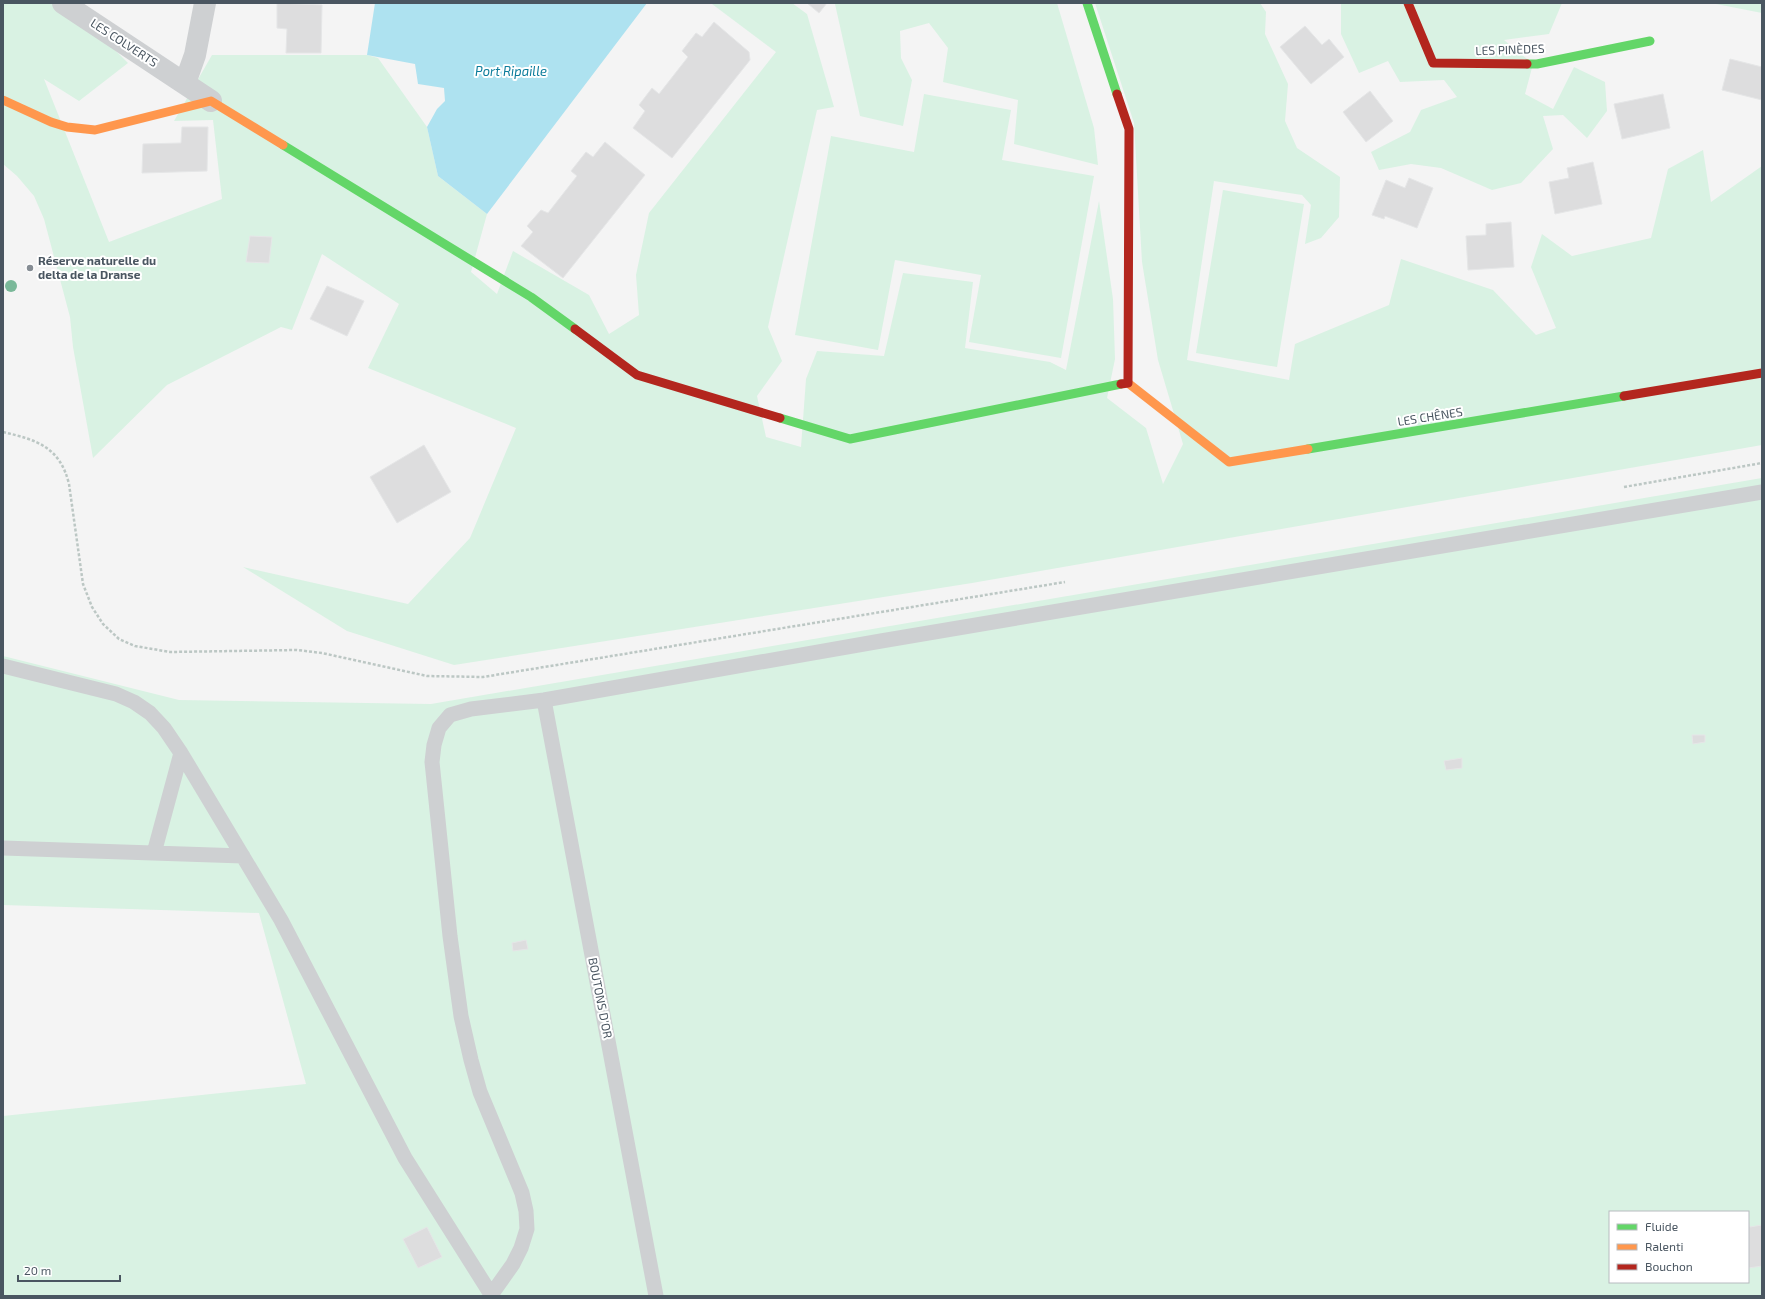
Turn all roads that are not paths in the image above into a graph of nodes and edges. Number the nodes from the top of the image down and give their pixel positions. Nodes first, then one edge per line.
1 (63, 3) edge
2 (205, 3) edge
3 (1087, 3) edge
4 (1408, 3) edge
5 (1650, 41) dead end
6 (185, 83) junction
7 (3, 100) edge
8 (211, 101) junction
9 (1762, 373) edge
10 (1128, 383) junction
11 (1762, 492) edge
12 (3, 666) edge
13 (544, 700) junction
14 (181, 753) junction
15 (3, 848) edge
16 (154, 854) junction
17 (243, 856) junction
18 (491, 1295) edge
19 (656, 1296) edge

1 - 6 street, LES COLVERTS
2 - 6 street
3 - 10 street
4 - 5 street, LES PINÈDES
6 - 8 street, LES COLVERTS
7 - 8 street
8 - 10 street
9 - 10 street, LES CHÊNES
11 - 13 lane
12 - 14 lane
13 - 18 lane
13 - 19 lane, BOUTONS D'OR
14 - 16 lane
14 - 17 lane
15 - 16 lane
16 - 17 lane
17 - 18 lane

